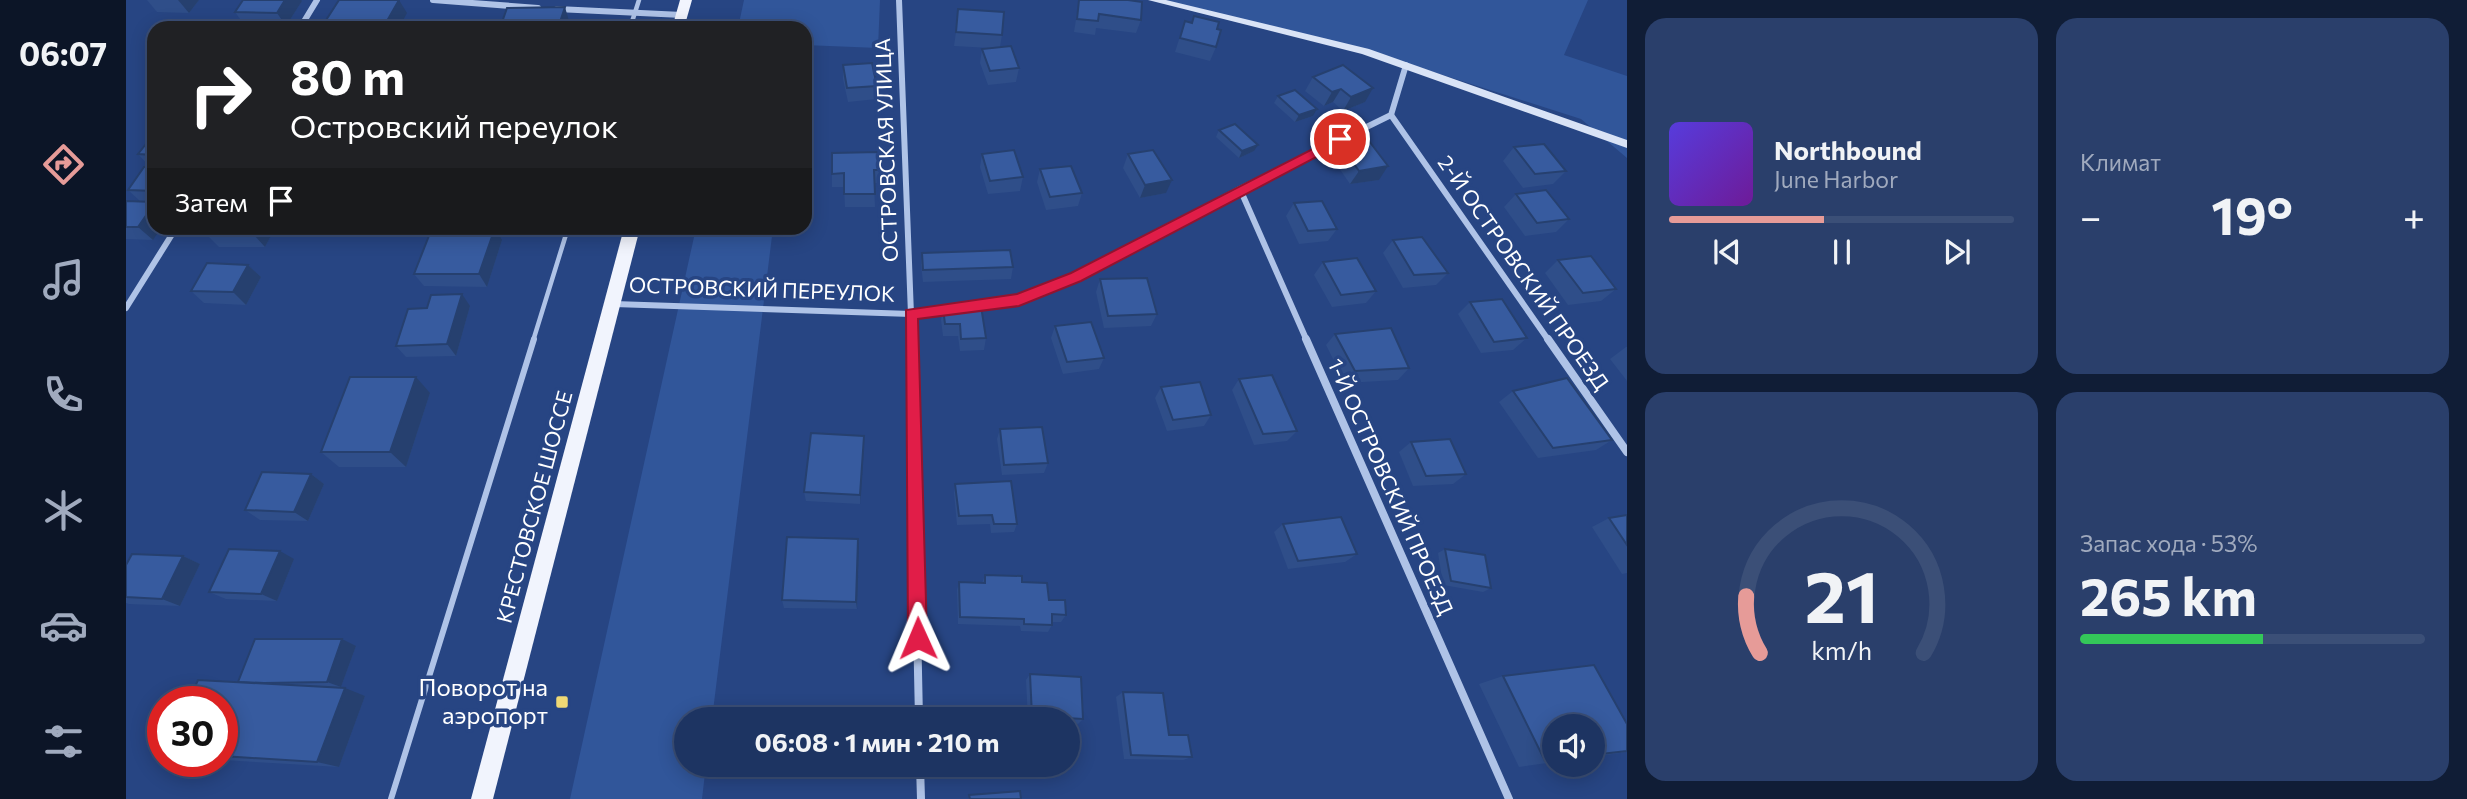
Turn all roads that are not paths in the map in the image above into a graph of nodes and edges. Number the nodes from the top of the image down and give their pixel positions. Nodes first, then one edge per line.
1 (317, 0) edge
2 (433, 0) edge
3 (639, 0) edge
4 (686, 0) edge
5 (899, 0) edge
6 (1153, 0) edge
7 (541, 8) edge
8 (555, 9) edge
9 (635, 13) junction
10 (304, 21) edge
11 (632, 21) edge
12 (675, 21) edge
13 (680, 21) edge
14 (1406, 65) junction
15 (1391, 114) junction
16 (1627, 144) edge
17 (1240, 189) junction
18 (172, 235) edge
19 (566, 235) edge
20 (630, 235) edge
21 (614, 304) junction
22 (126, 308) edge
23 (911, 314) junction
24 (1627, 452) edge
25 (919, 707) edge
26 (920, 777) edge
27 (391, 799) edge
28 (482, 799) edge
29 (921, 799) edge
30 (1508, 799) edge

1 - 10 street
2 - 7 street
3 - 9 lane
4 - 13 main road
5 - 23 street, ОСТРОВСКАЯ УЛИЦА
6 - 14 street
8 - 9 street
9 - 11 lane
9 - 12 street
14 - 15 street
14 - 16 street
15 - 17 street, ОСТРОВСКИЙ ПЕРЕУЛОК
15 - 24 street, 2-Й ОСТРОВСКИЙ ПРОЕЗД
17 - 23 street, ОСТРОВСКИЙ ПЕРЕУЛОК
17 - 30 street, 1-Й ОСТРОВСКИЙ ПРОЕЗД
18 - 22 street
19 - 27 lane
20 - 21 main road, КРЕСТОВСКОЕ ШОССЕ
21 - 23 street, ОСТРОВСКИЙ ПЕРЕУЛОК
21 - 28 main road, КРЕСТОВСКОЕ ШОССЕ
23 - 25 street, ОСТРОВСКАЯ УЛИЦА
26 - 29 street

